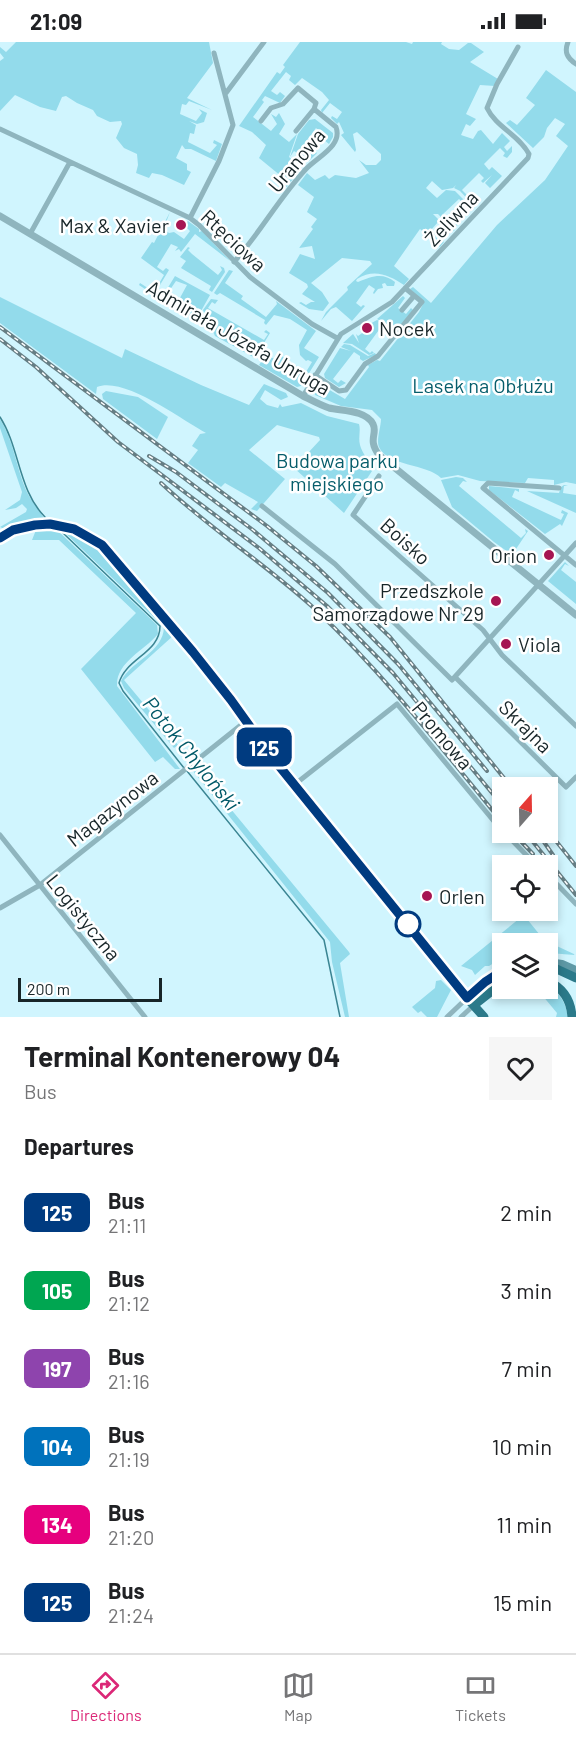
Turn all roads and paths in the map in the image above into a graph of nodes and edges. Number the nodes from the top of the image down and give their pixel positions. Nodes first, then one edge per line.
1 (264, 42) edge
2 (568, 42) edge
3 (518, 47) dead end
4 (214, 53) dead end
5 (576, 64) edge
6 (226, 93) junction
7 (314, 109) junction
8 (261, 121) dead end
9 (0, 129) edge
10 (296, 131) dead end
11 (70, 162) junction
12 (0, 216) edge
13 (190, 218) junction
14 (30, 234) junction
15 (234, 262) junction
16 (405, 288) junction
17 (414, 296) junction
18 (402, 310) dead end
19 (337, 338) junction
20 (315, 375) junction
21 (303, 396) junction
22 (379, 476) dead end
23 (559, 488) dead end
24 (262, 506) dead end
25 (0, 538) edge
26 (576, 543) edge
27 (564, 555) junction
28 (576, 565) edge
29 (539, 585) junction
30 (576, 615) edge
31 (490, 640) junction
32 (455, 677) junction
33 (246, 722) junction
34 (576, 726) edge
35 (576, 777) edge
36 (294, 785) junction
37 (492, 819) edge
38 (0, 835) edge
39 (514, 843) edge
40 (526, 855) edge
41 (40, 885) junction
42 (558, 885) edge
43 (576, 904) edge
44 (0, 908) edge
45 (558, 964) edge
46 (558, 969) edge
47 (576, 970) edge
48 (492, 977) edge
49 (576, 978) edge
50 (558, 987) edge
51 (492, 989) edge
52 (470, 1002) junction
53 (145, 1017) edge
54 (447, 1017) edge
55 (461, 1017) edge
56 (484, 1017) edge
57 (572, 1017) edge

1 - 6 street
2 - 5 street
3 - 16 street, Żeliwna
4 - 6 street
6 - 13 street
7 - 8 street, Uranowa
7 - 10 street, Uranowa
7 - 15 street, Uranowa
9 - 11 street, Rtęciowa
11 - 13 street, Rtęciowa
11 - 14 street
12 - 14 street, Admirała Józefa Unruga
13 - 15 street, Rtęciowa
14 - 21 street, Admirała Józefa Unruga
15 - 19 street, Rtęciowa
16 - 17 street
16 - 19 street, Żeliwna
17 - 18 street
17 - 20 street
19 - 20 street, Żeliwna
20 - 21 street, Żeliwna
21 - 29 street, Admirała Józefa Unruga
22 - 31 street, Boisko
23 - 27 street
24 - 32 street
25 - 33 street
26 - 27 street
27 - 28 street
27 - 29 street
29 - 30 street, Admirała Józefa Unruga
29 - 31 street
31 - 32 street
31 - 34 street, Boisko
32 - 35 street, Skrajna
33 - 36 street
33 - 41 street, Magazynowa
36 - 37 street, Promowa
36 - 52 street
38 - 41 street, Logistyczna
39 - 40 street, Promowa
41 - 44 street, Magazynowa
41 - 53 street, Logistyczna
42 - 43 street
45 - 47 main road
46 - 49 highway
48 - 52 highway
50 - 57 highway
51 - 52 highway
52 - 54 street
52 - 55 street
52 - 56 highway

